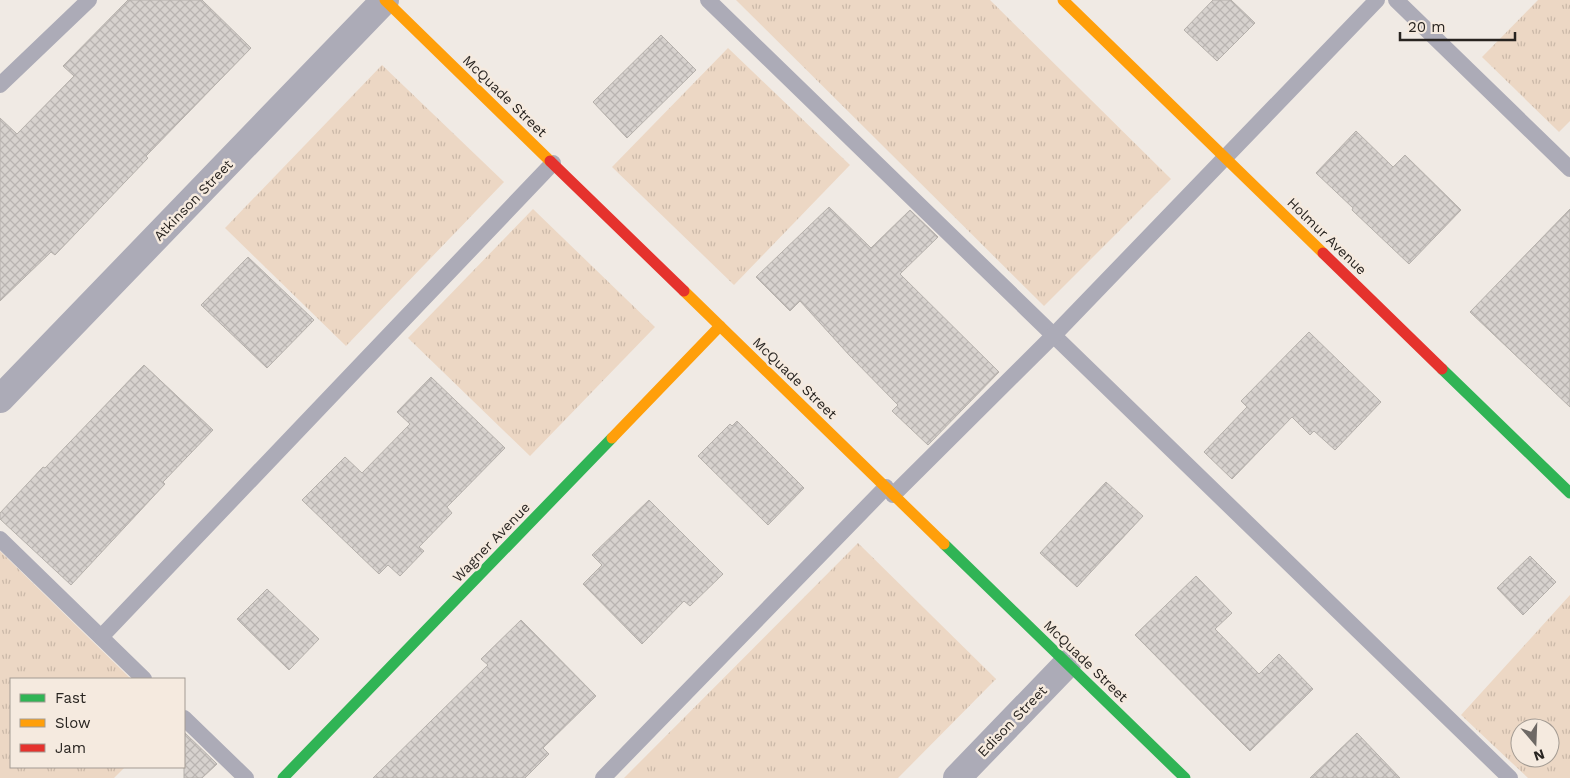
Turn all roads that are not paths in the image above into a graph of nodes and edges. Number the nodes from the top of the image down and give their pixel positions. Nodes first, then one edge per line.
1 (88, 0) edge
2 (386, 0) edge
3 (708, 0) edge
4 (1064, 0) edge
5 (1377, 0) edge
6 (1396, 0) edge
7 (0, 85) edge
8 (1225, 157) junction
9 (553, 164) junction
10 (1570, 169) edge
11 (720, 326) junction
12 (1053, 336) junction
13 (0, 400) edge
14 (890, 491) junction
15 (1570, 494) edge
16 (0, 539) edge
17 (101, 637) junction
18 (1067, 664) junction
19 (143, 678) edge
20 (185, 719) edge
21 (246, 778) edge
22 (283, 778) edge
23 (603, 778) edge
24 (957, 778) edge
25 (1185, 778) edge
26 (1510, 778) edge

1 - 7 lane
2 - 9 street, McQuade Street
2 - 13 street, Atkinson Street
3 - 12 lane
4 - 8 street, Holmur Avenue
5 - 8 lane
6 - 10 lane
8 - 12 lane
8 - 15 street, Holmur Avenue
9 - 11 street, McQuade Street
9 - 17 lane
11 - 14 street, McQuade Street
11 - 22 street, Wagner Avenue
12 - 14 lane
12 - 26 lane
14 - 18 street, McQuade Street
14 - 23 lane
16 - 17 lane
17 - 19 lane
18 - 24 street, Edison Street
18 - 25 street, McQuade Street
20 - 21 lane

